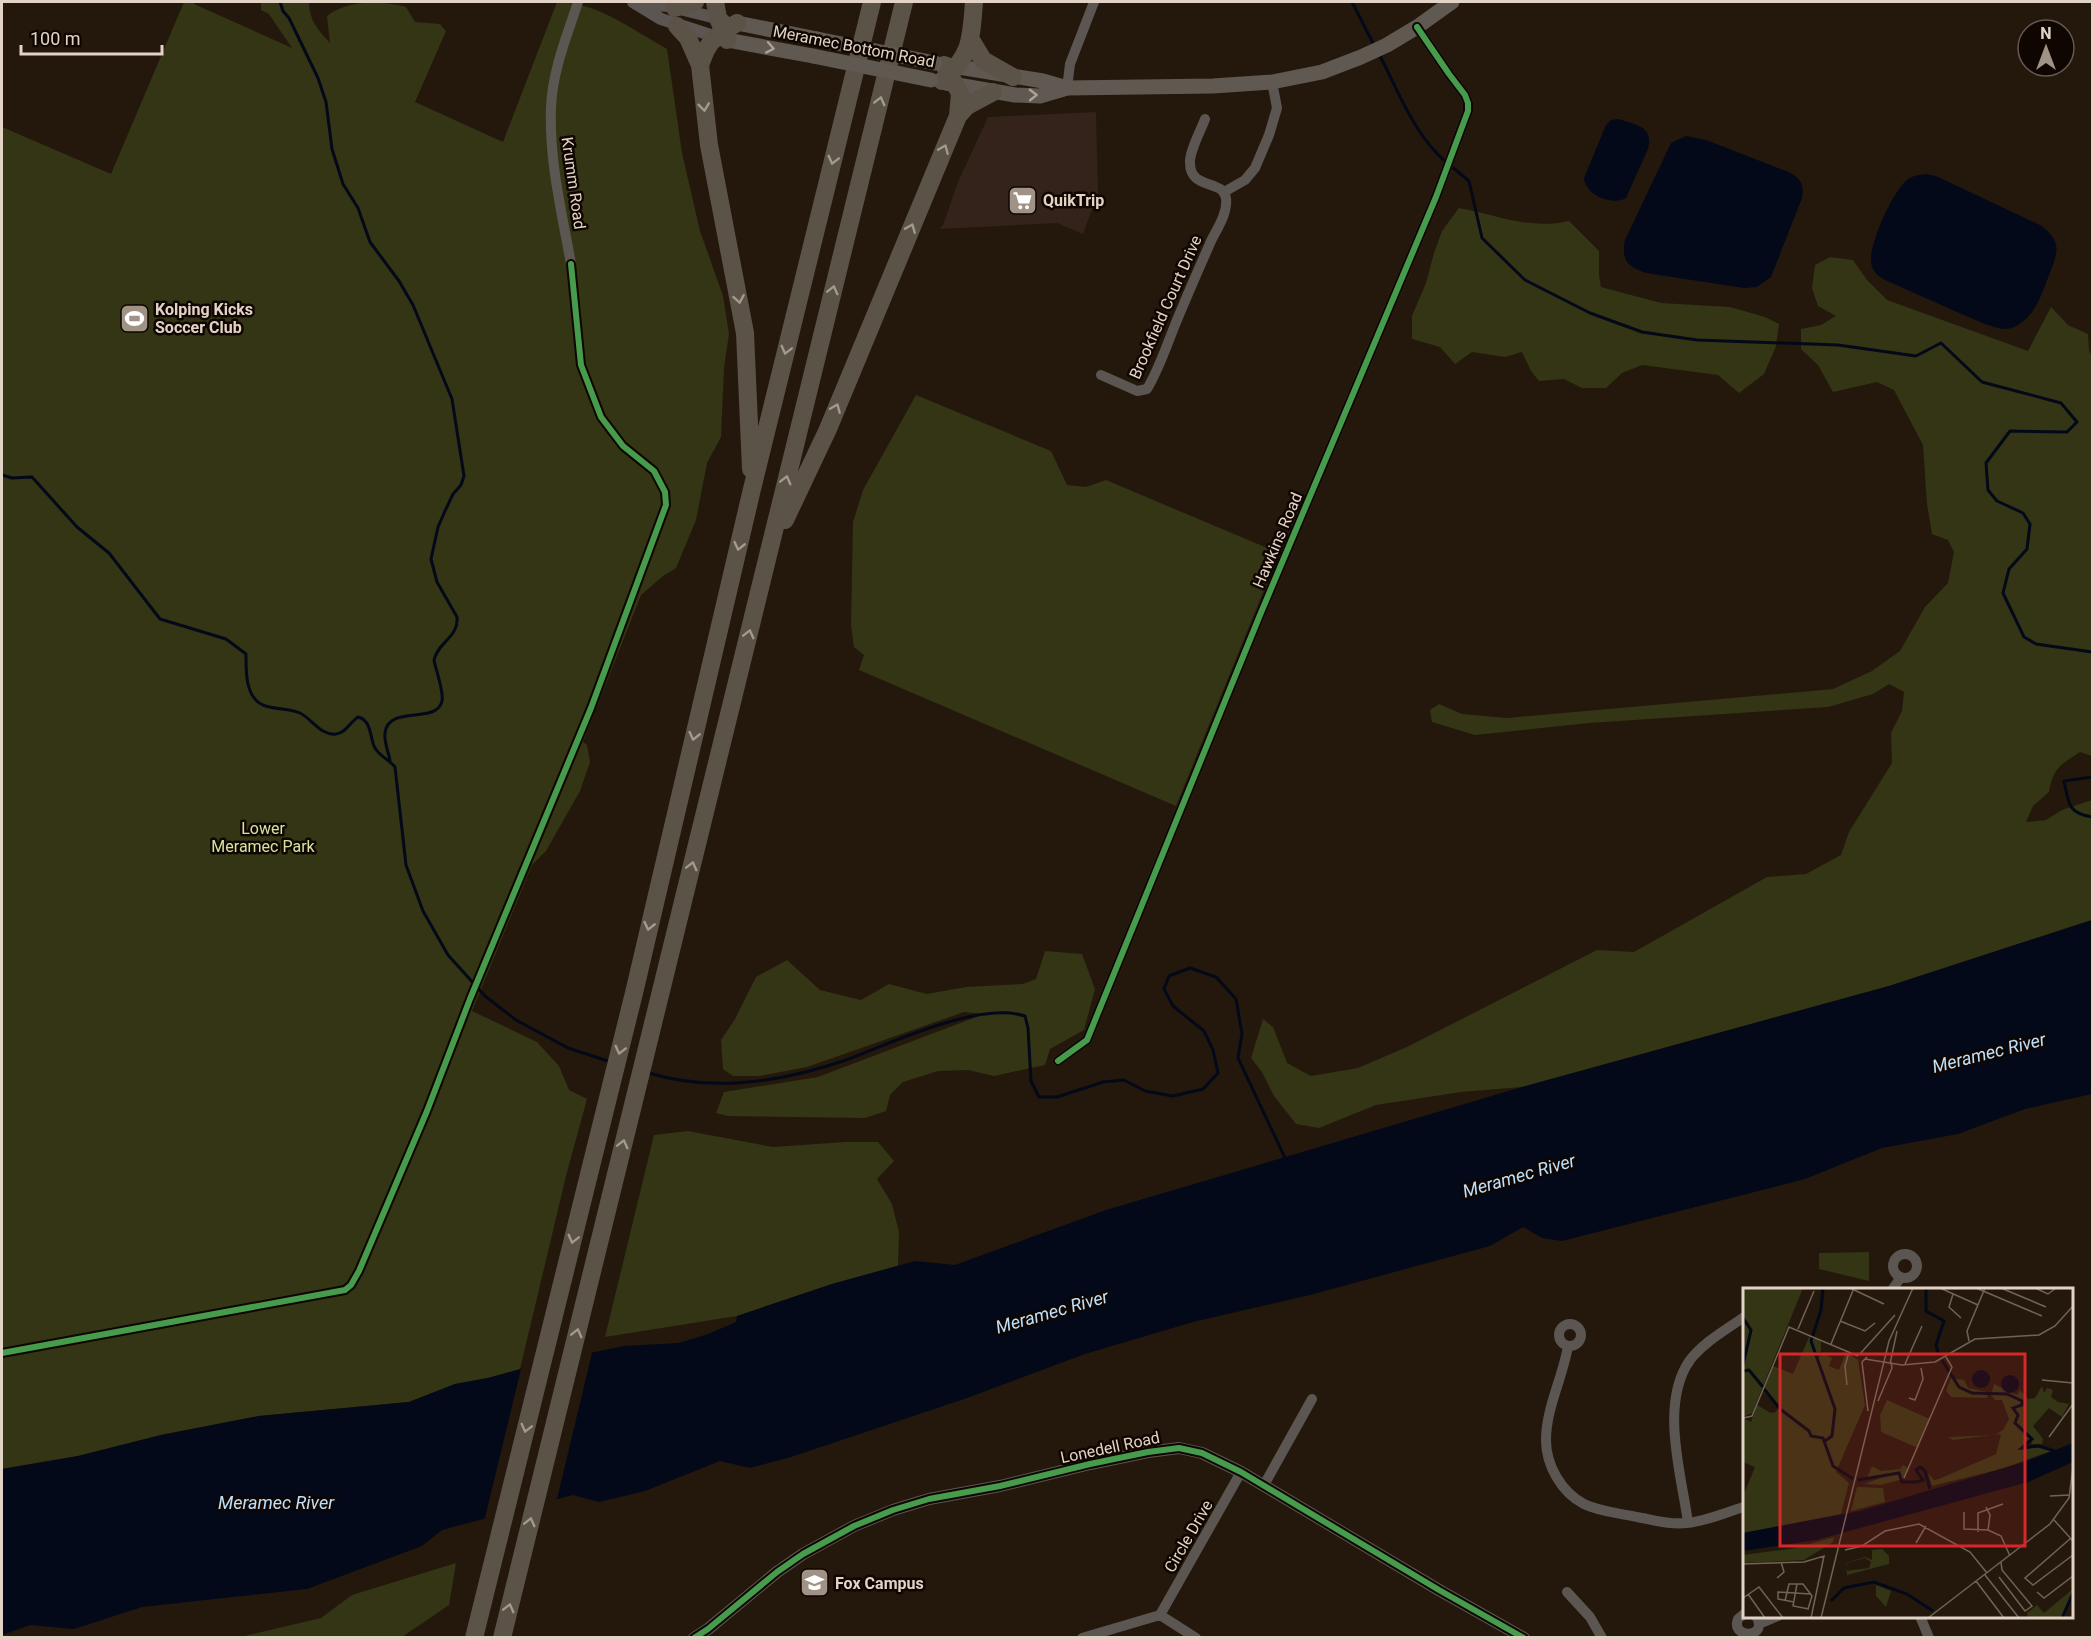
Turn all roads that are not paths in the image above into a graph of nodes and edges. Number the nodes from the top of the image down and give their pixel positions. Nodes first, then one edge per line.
1 (578, 2) edge
2 (695, 2) edge
3 (872, 2) edge
4 (904, 2) edge
5 (974, 2) edge
6 (1094, 2) edge
7 (1452, 2) edge
8 (636, 3) edge
9 (676, 17) junction
10 (723, 25) edge
11 (1417, 27) junction
12 (971, 40) junction
13 (700, 65) junction
14 (945, 74) junction
15 (1013, 77) junction
16 (1272, 82) junction
17 (1067, 88) junction
18 (993, 92) junction
19 (958, 116) junction
20 (1205, 119) dead end
21 (1224, 192) junction
22 (571, 264) dead end
23 (1101, 375) dead end
24 (752, 489) junction
25 (768, 557) junction
26 (1058, 1061) dead end
27 (1901, 1277) dead end
28 (1893, 1288) edge
29 (1743, 1318) edge
30 (1569, 1346) dead end
31 (1312, 1399) dead end
32 (1241, 1472) junction
33 (1264, 1485) junction
34 (1743, 1507) edge
35 (1688, 1523) junction
36 (1567, 1592) dead end
37 (1743, 1614) edge
38 (1160, 1615) junction
39 (1920, 1618) edge
40 (1757, 1620) edge
41 (474, 1638) edge
42 (502, 1638) edge
43 (694, 1638) edge
44 (1083, 1638) edge
45 (1196, 1638) edge
46 (1524, 1638) edge
47 (1602, 1638) edge
48 (1929, 1638) edge

1 - 22 street, Krumm Road
2 - 9 highway
3 -> 24 highway
25 -> 4 highway
5 - 12 highway
6 - 17 street
7 - 11 main road, Meramec Bottom Road
8 - 9 street, Meramec Bottom Road
8 - 9 street, Meramec Bottom Road
9 - 10 street, Meramec Bottom Road
9 - 10 street, Meramec Bottom Road
9 - 13 highway
10 - 13 highway
10 - 14 main road, Meramec Bottom Road, bridge
10 -> 14 main road, Meramec Bottom Road, bridge
11 - 16 main road, Meramec Bottom Road
11 - 26 street, Hawkins Road
12 - 14 highway
12 - 15 highway
13 -> 24 highway
14 - 15 main road, Meramec Bottom Road
14 - 18 main road, Meramec Bottom Road
14 - 19 highway
15 - 17 main road, Meramec Bottom Road
16 - 17 main road, Meramec Bottom Road
16 - 21 street
18 -> 17 main road, Meramec Bottom Road
18 - 19 highway
25 -> 19 highway
20 - 21 street
21 - 23 street, Brookfield Court Drive
24 -> 41 highway
42 -> 25 highway
27 - 28 street
29 - 35 street
30 - 35 street
31 - 33 street
32 - 33 street, Lonedell Road
32 - 38 street, Circle Drive
32 - 43 street, Lonedell Road
33 - 46 street, Lonedell Road
34 - 35 street
36 - 47 street
37 - 40 street
38 - 44 street
38 - 45 street
39 - 48 street

